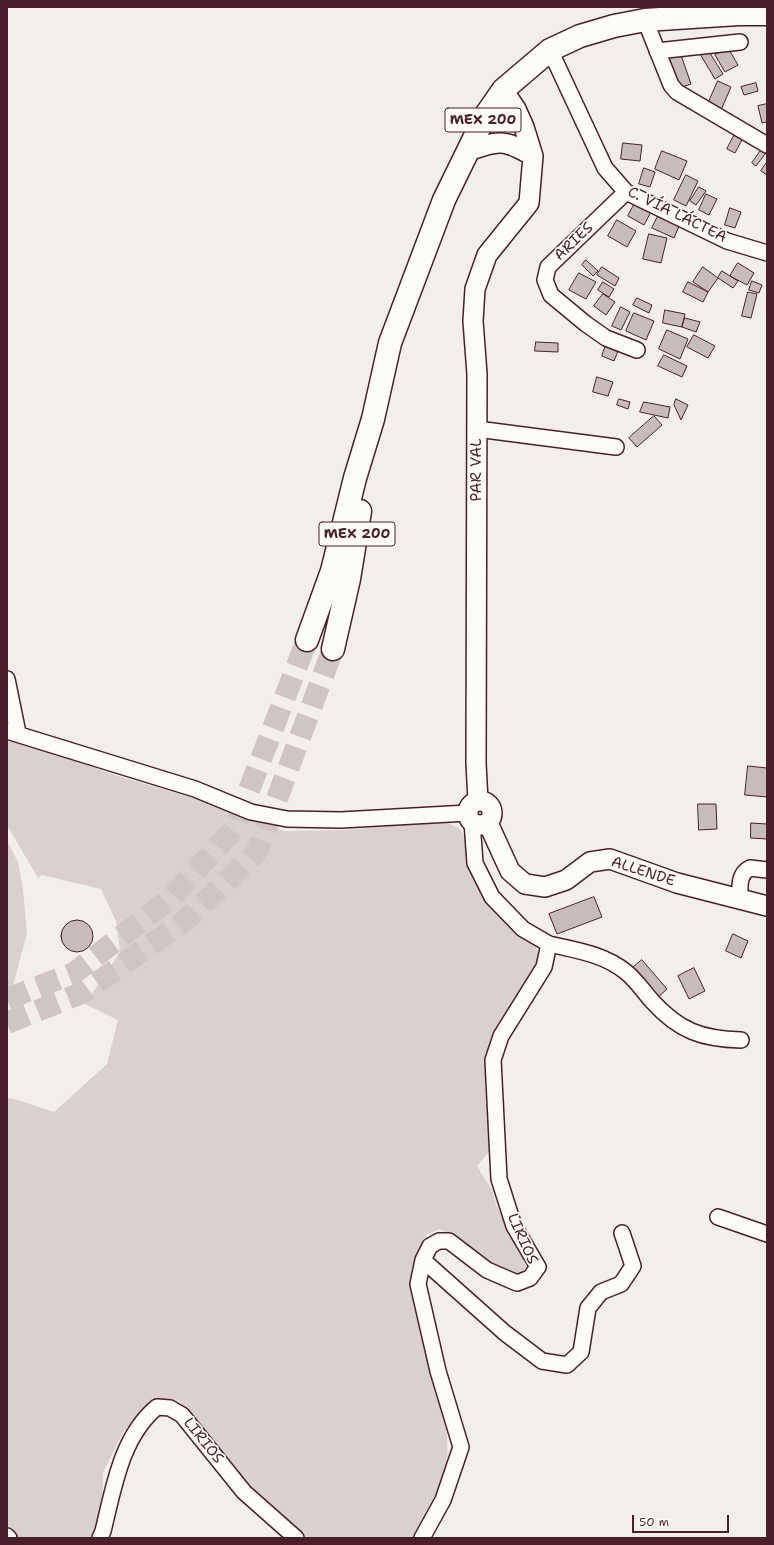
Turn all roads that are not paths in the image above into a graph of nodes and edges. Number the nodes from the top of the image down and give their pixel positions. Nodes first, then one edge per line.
1 (767, 14) edge
2 (645, 20) junction
3 (740, 42) dead end
4 (550, 50) junction
5 (657, 51) junction
6 (503, 90) junction
7 (767, 145) edge
8 (468, 151) junction
9 (532, 156) junction
10 (626, 192) junction
11 (767, 253) edge
12 (637, 350) dead end
13 (373, 419) junction
14 (477, 429) junction
15 (616, 447) dead end
16 (307, 640) tunnel mouth
17 (333, 648) tunnel mouth
18 (7, 679) edge
19 (12, 732) edge
20 (476, 815) junction
21 (767, 870) edge
22 (740, 899) junction
23 (767, 906) edge
24 (549, 944) junction
25 (741, 1040) dead end
26 (718, 1217) dead end
27 (622, 1233) dead end
28 (767, 1234) edge
29 (423, 1260) junction
30 (100, 1538) edge
31 (296, 1538) edge
32 (422, 1538) edge

1 - 2 main road, MEX 200
2 - 4 main road, MEX 200
2 - 5 street
3 - 5 street
4 - 6 main road, MEX 200
4 - 10 street, C. VÍA LÁCTEA
5 - 7 street
6 - 8 main road, MEX 200
6 - 9 street, PAR VAL
8 - 9 street
8 - 13 main road, MEX 200
9 - 14 street, PAR VAL
10 - 11 street, C. VÍA LÁCTEA
10 - 12 street, ARIES
13 - 16 main road, MEX 200
13 - 17 main road, MEX 200
14 - 15 street
14 - 20 street, PAR VAL
18 - 19 street
19 - 20 street
20 - 22 street, ALLENDE
20 - 24 street
21 - 22 street
22 - 23 street, ALLENDE
24 - 25 street
24 - 29 street, LIRIOS
26 - 28 street
27 - 29 street
29 - 32 street, LIRIOS
30 - 31 street, LIRIOS

